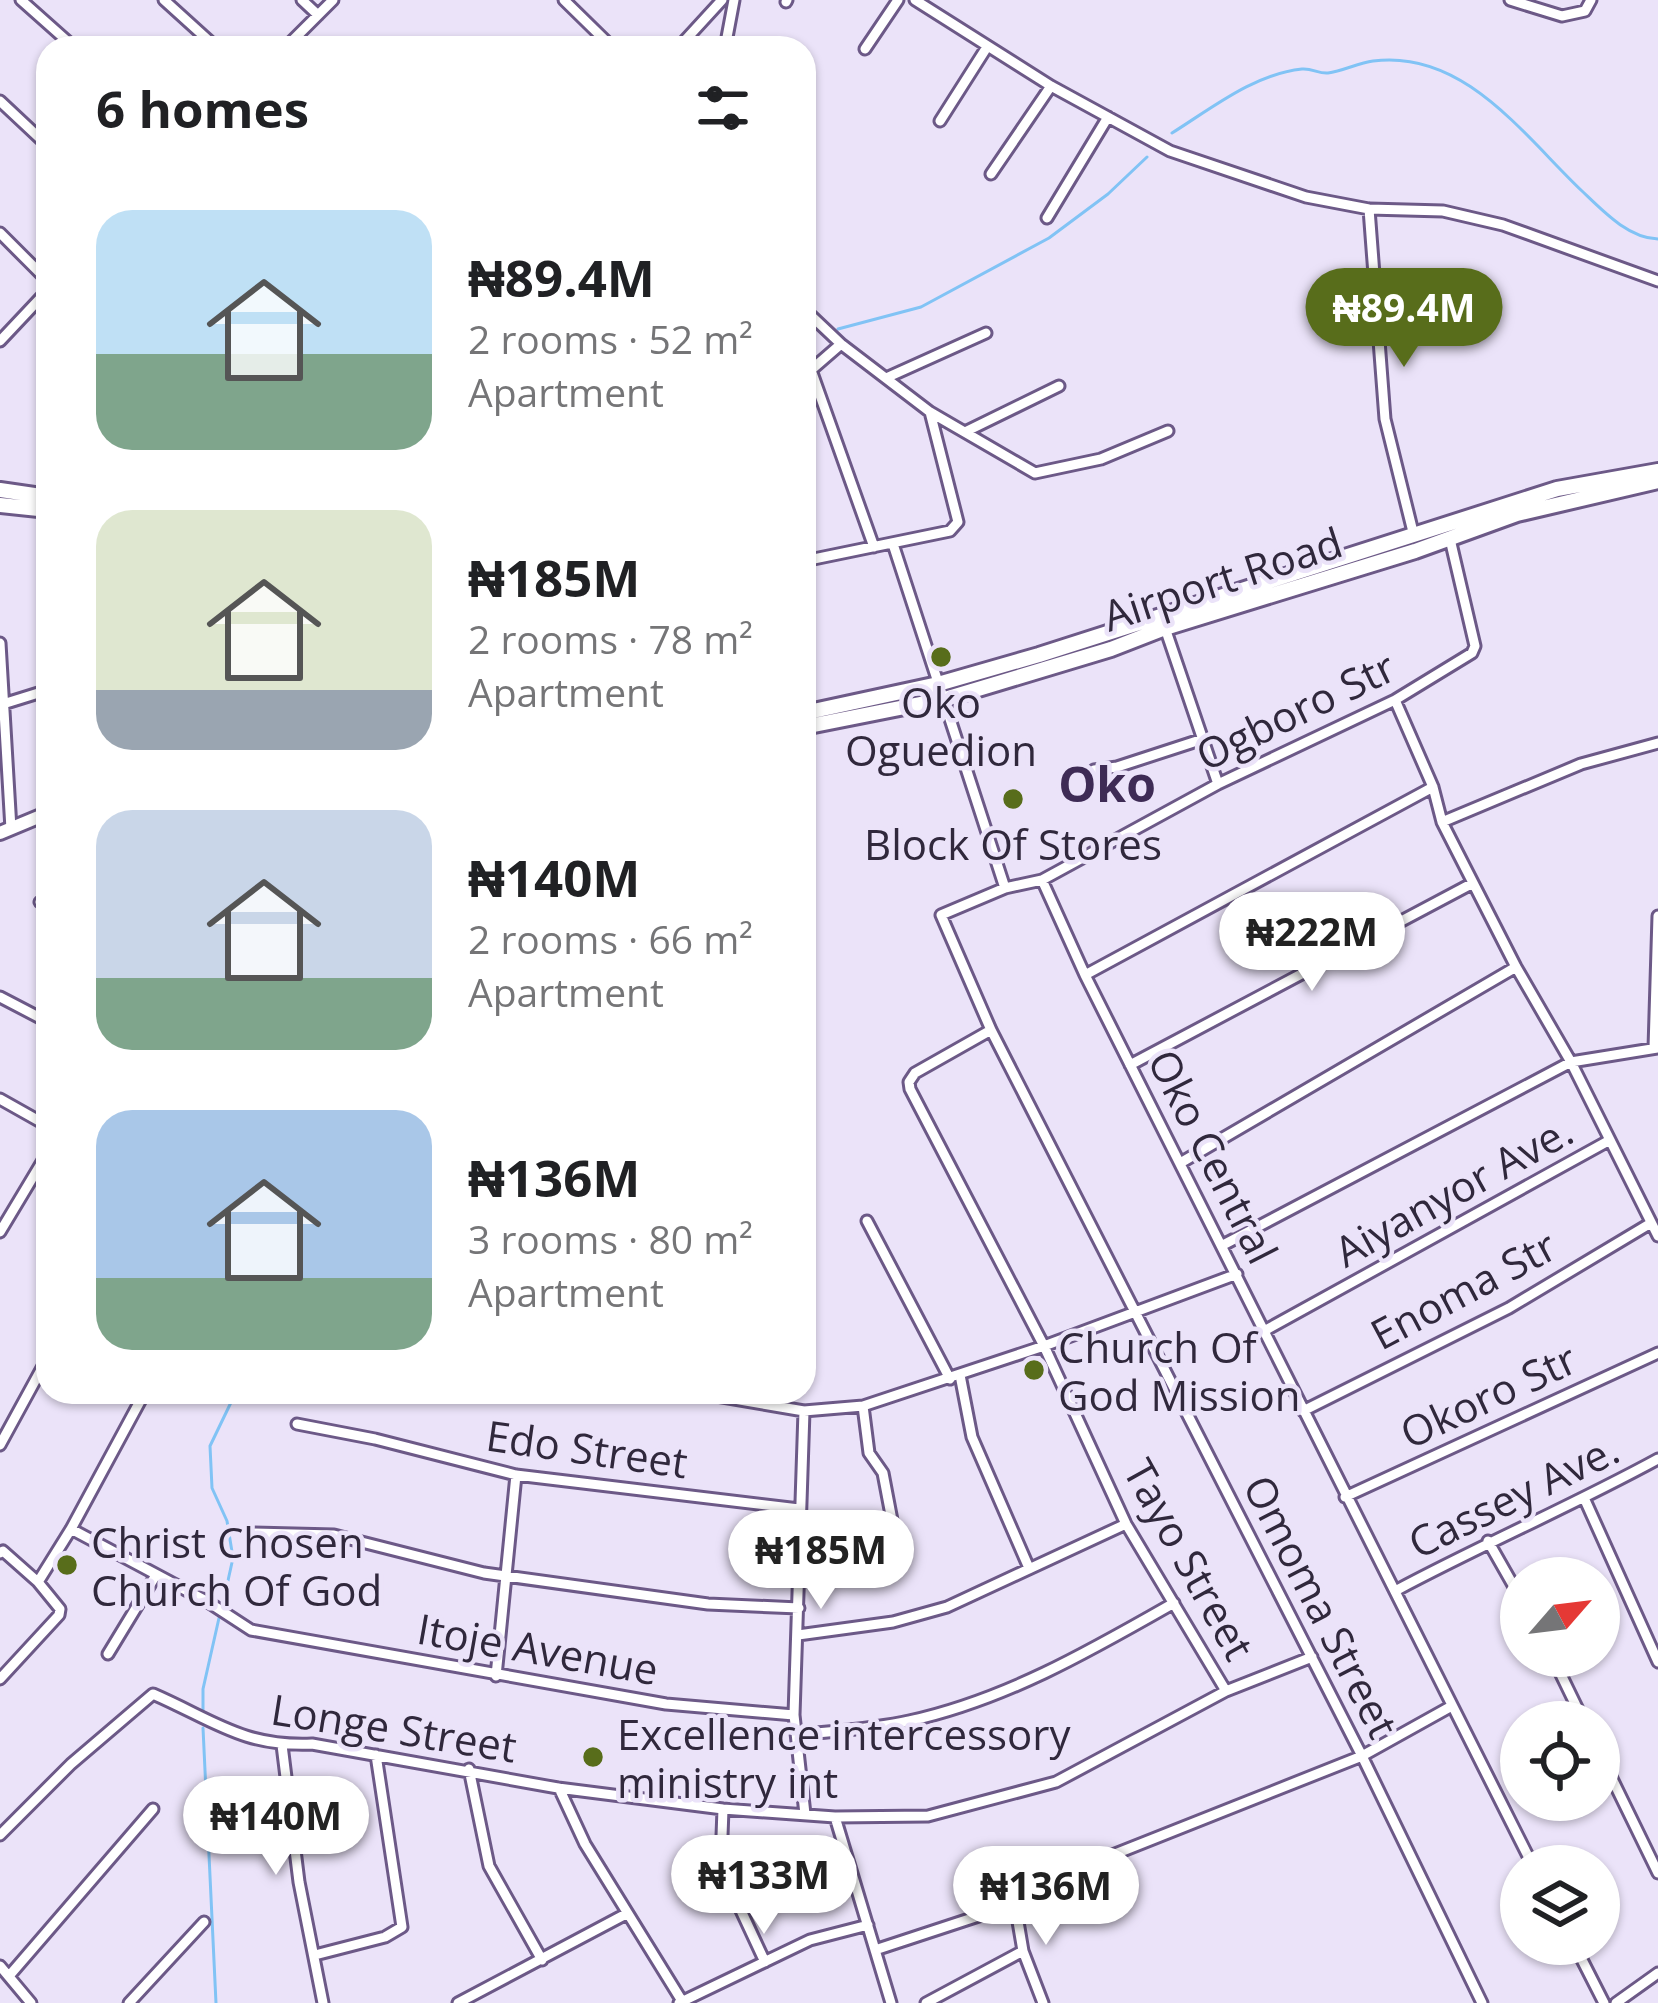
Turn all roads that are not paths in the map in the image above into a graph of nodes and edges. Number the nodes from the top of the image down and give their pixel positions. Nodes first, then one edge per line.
1 (21, 0) edge
2 (164, 0) edge
3 (302, 0) edge
4 (333, 0) edge
5 (564, 0) edge
6 (734, 0) edge
7 (898, 0) edge
8 (915, 0) edge
9 (1510, 0) edge
10 (1591, 0) edge
11 (713, 2) edge
12 (318, 15) junction
13 (62, 36) edge
14 (204, 36) edge
15 (297, 36) edge
16 (601, 36) edge
17 (687, 36) edge
18 (727, 36) edge
19 (987, 47) junction
20 (866, 50) dead end
21 (1051, 86) junction
22 (0, 101) edge
23 (1108, 117) junction
24 (940, 121) dead end
25 (36, 135) edge
26 (991, 174) dead end
27 (1369, 209) junction
28 (1047, 218) dead end
29 (0, 233) edge
30 (36, 268) edge
31 (1658, 281) edge
32 (36, 303) edge
33 (816, 320) edge
34 (986, 333) dead end
35 (0, 341) edge
36 (842, 344) junction
37 (816, 366) edge
38 (886, 378) junction
39 (816, 384) edge
40 (1059, 386) dead end
41 (930, 412) junction
42 (967, 431) junction
43 (1168, 431) dead end
44 (1658, 471) edge
45 (1658, 481) edge
46 (0, 490) edge
47 (36, 495) edge
48 (0, 505) edge
49 (36, 509) edge
50 (1414, 536) junction
51 (1450, 539) junction
52 (893, 544) junction
53 (874, 548) junction
54 (816, 558) edge
55 (1165, 628) junction
56 (0, 643) edge
57 (942, 692) junction
58 (36, 694) edge
59 (1395, 700) junction
60 (3, 704) junction
61 (816, 711) edge
62 (816, 724) edge
63 (1202, 739) junction
64 (1658, 742) edge
65 (1094, 770) dead end
66 (1218, 784) junction
67 (1432, 788) junction
68 (36, 818) edge
69 (1442, 822) junction
70 (6, 831) edge
71 (1042, 880) junction
72 (1473, 883) junction
73 (1005, 888) junction
74 (1658, 916) edge
75 (1516, 967) junction
76 (1085, 975) junction
77 (0, 997) edge
78 (36, 1016) edge
79 (991, 1030) junction
80 (1656, 1048) edge
81 (1571, 1062) junction
82 (1130, 1065) junction
83 (0, 1100) edge
84 (36, 1120) edge
85 (1610, 1140) junction
86 (1182, 1162) junction
87 (36, 1169) edge
88 (3, 1215) edge
89 (867, 1221) dead end
90 (1651, 1222) junction
91 (0, 1232) edge
92 (1658, 1236) edge
93 (1223, 1245) junction
94 (1237, 1274) junction
95 (1135, 1312) junction
96 (1264, 1331) junction
97 (1044, 1346) junction
98 (1658, 1353) edge
99 (955, 1377) junction
100 (36, 1379) edge
101 (139, 1404) edge
102 (763, 1404) edge
103 (863, 1406) junction
104 (804, 1411) junction
105 (1303, 1411) junction
106 (297, 1424) dead end
107 (0, 1445) edge
108 (1658, 1459) edge
109 (516, 1474) junction
110 (1345, 1497) junction
111 (1585, 1499) junction
112 (799, 1509) junction
113 (1126, 1524) junction
114 (71, 1529) junction
115 (249, 1533) dead end
116 (1488, 1540) junction
117 (0, 1553) edge
118 (899, 1557) dead end
119 (1500, 1561) edge
120 (1029, 1568) junction
121 (156, 1575) junction
122 (507, 1576) junction
123 (38, 1582) junction
124 (1396, 1590) junction
125 (1174, 1603) junction
126 (799, 1608) junction
127 (799, 1635) junction
128 (108, 1654) dead end
129 (1312, 1657) junction
130 (1658, 1662) edge
131 (496, 1676) junction
132 (0, 1679) edge
133 (1226, 1691) junction
134 (1450, 1707) junction
135 (794, 1715) junction
136 (797, 1735) junction
137 (282, 1745) junction
138 (376, 1755) junction
139 (1362, 1756) junction
140 (469, 1769) junction
141 (558, 1788) junction
142 (1620, 1795) edge
143 (153, 1809) dead end
144 (723, 1810) junction
145 (805, 1814) junction
146 (835, 1817) junction
147 (0, 1834) edge
148 (1658, 1843) edge
149 (1522, 1845) edge
150 (1647, 1850) junction
151 (1658, 1874) edge
152 (1015, 1904) junction
153 (626, 1914) junction
154 (204, 1922) dead end
155 (868, 1925) junction
156 (875, 1951) junction
157 (1023, 1951) junction
158 (315, 1955) junction
159 (542, 1960) junction
160 (765, 1962) junction
161 (1585, 1965) edge
162 (0, 1966) edge
163 (1658, 1973) edge
164 (9, 1976) junction
165 (681, 2002) edge
166 (31, 2003) edge
167 (129, 2003) edge
168 (323, 2003) edge
169 (458, 2003) edge
170 (891, 2003) edge
171 (926, 2003) edge
172 (1042, 2003) edge
173 (1482, 2003) edge
174 (1604, 2003) edge
175 (1616, 2003) edge

1 - 13 street
2 - 14 street
3 - 12 street
4 - 12 street
5 - 16 street
6 - 18 street
7 - 20 street
8 - 19 street
9 - 10 street
11 - 17 street
12 - 15 street
19 - 21 street
19 - 24 street
21 - 23 street
21 - 26 street
22 - 25 street
23 - 27 street
23 - 28 street
27 - 31 street
27 - 50 street
29 - 30 street
32 - 35 street
33 - 36 street
34 - 38 street
36 - 37 street
36 - 38 street
38 - 41 street
39 - 53 street
40 - 42 street
41 - 42 street
41 - 52 street
42 - 43 street
44 - 50 main road, Airport Road
45 - 51 main road, Airport Road
46 - 47 main road
48 - 49 main road
50 - 57 main road, Airport Road
51 - 55 main road, Airport Road
51 - 59 street, Ogboro Str
52 - 53 street
52 - 57 street
53 - 54 street
55 - 57 main road, Airport Road
55 - 63 street
56 - 60 street
57 - 61 main road, Airport Road
57 - 62 main road, Airport Road
57 - 73 street
58 - 60 street
59 - 66 street, Ogboro Str
59 - 67 street
60 - 70 street
63 - 65 street
63 - 66 street
64 - 69 street
66 - 71 street, Ogboro Str
67 - 69 street
67 - 76 street
68 - 70 street
69 - 72 street
71 - 73 street
71 - 76 street, Oko Central
72 - 75 street
72 - 82 street
73 - 79 street, Omoma Street
74 - 80 street
75 - 81 street
75 - 86 street
76 - 82 street, Oko Central
77 - 78 street
79 - 95 street, Omoma Street
79 - 97 street, Tayo Street
80 - 81 street
81 - 85 street
81 - 93 street
82 - 86 street, Oko Central
83 - 84 street
85 - 90 street
85 - 96 street, Aiyanyor Ave.
86 - 93 street, Oko Central
87 - 88 street
88 - 91 street
89 - 99 street
90 - 92 street
90 - 105 street, Enoma Str
93 - 94 street, Oko Central
94 - 95 street
94 - 96 street, Oko Central
95 - 97 street
95 - 129 street, Omoma Street
96 - 105 street, Oko Central
97 - 99 street
97 - 113 street, Tayo Street
98 - 110 street, Okoro Str
99 - 103 street
99 - 120 street
100 - 107 street
101 - 114 street
102 - 104 street
103 - 104 street
103 - 118 street
104 - 112 street
105 - 110 street, Oko Central
106 - 109 street, Edo Street
108 - 111 street, Cassey Ave.
109 - 112 street, Edo Street
109 - 122 street
110 - 124 street, Oko Central
111 - 116 street, Cassey Ave.
111 - 130 street
112 - 126 street
113 - 120 street
113 - 125 street, Tayo Street
114 - 121 street, Itoje Avenue
114 - 123 street
115 - 122 street
116 - 119 street
116 - 124 street, Cassey Ave.
117 - 123 street
120 - 127 street
121 - 128 street
121 - 131 street, Itoje Avenue
122 - 126 street
122 - 131 street
123 - 132 street
124 - 134 street, Oko Central
125 - 133 street, Tayo Street
125 - 136 street
126 - 127 street
127 - 135 street
129 - 133 street, Longe Street
129 - 139 street, Omoma Street
131 - 135 street, Itoje Avenue
133 - 146 street, Longe Street
134 - 139 street
134 - 149 street, Oko Central
135 - 136 street
136 - 145 street
137 - 138 street, Longe Street
137 - 147 street, Longe Street
137 - 158 street
138 - 140 street, Longe Street
138 - 158 street
139 - 152 street
139 - 173 street, Omoma Street
140 - 141 street, Longe Street
140 - 159 street
141 - 144 street, Longe Street
141 - 153 street
142 - 150 street
143 - 164 street
144 - 145 street, Longe Street
144 - 160 street
145 - 146 street, Longe Street
146 - 155 street
148 - 150 street
150 - 151 street
152 - 156 street
152 - 157 street
153 - 159 street
153 - 165 street
154 - 167 street
155 - 156 street
155 - 160 street
156 - 170 street
157 - 171 street
157 - 172 street
158 - 168 street
159 - 169 street
160 - 165 street
161 - 174 street
162 - 164 street
163 - 175 street
164 - 166 street

